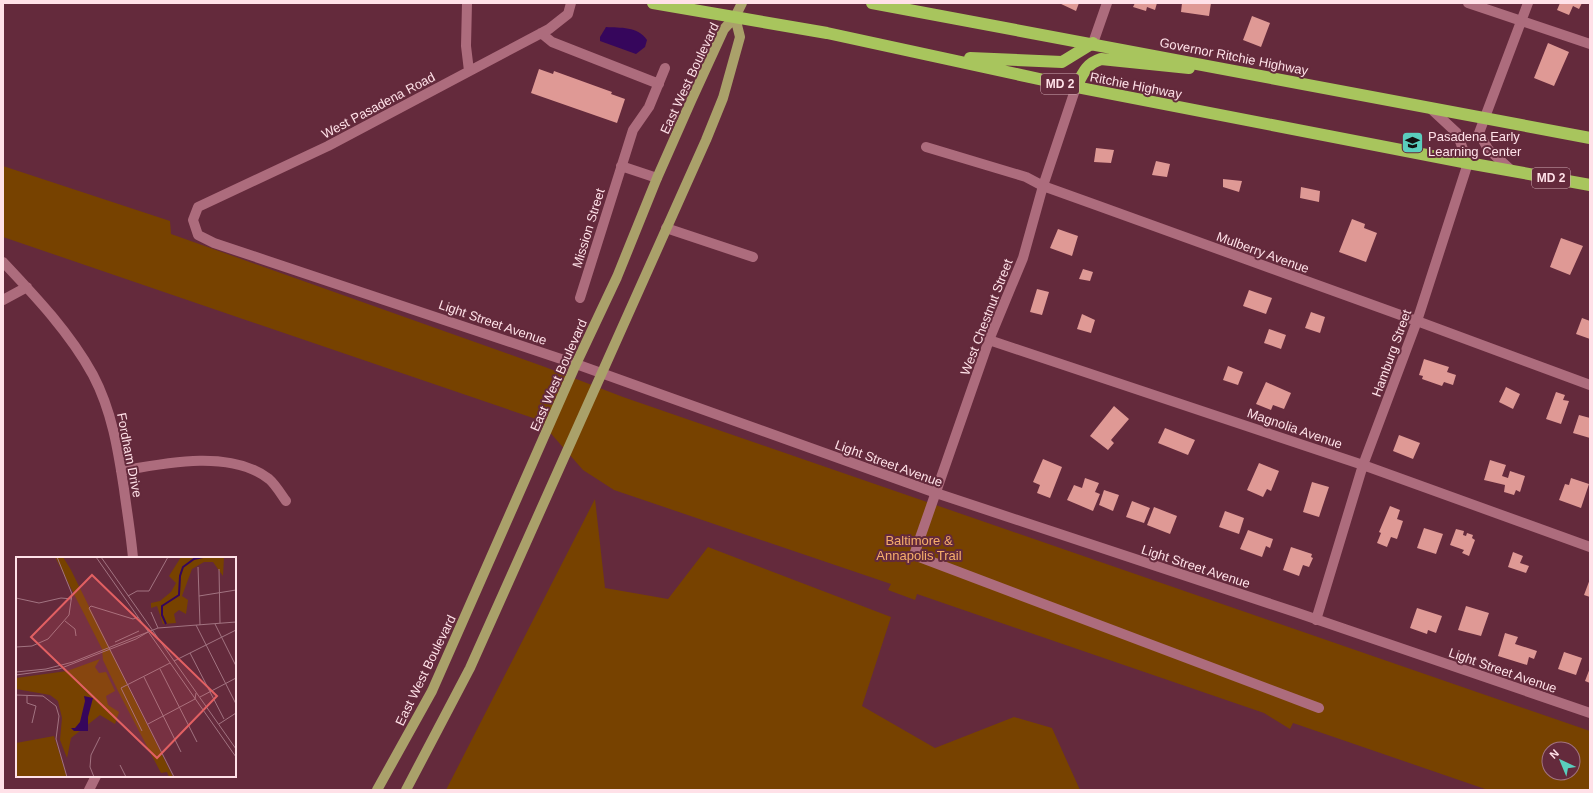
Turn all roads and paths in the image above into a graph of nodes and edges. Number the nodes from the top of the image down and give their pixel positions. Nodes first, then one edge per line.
1 (467, 3) edge
2 (571, 3) edge
3 (653, 3) edge
4 (742, 3) edge
5 (872, 3) edge
6 (1107, 3) edge
7 (1468, 3) edge
8 (1528, 3) edge
9 (736, 17) junction
10 (1522, 22) junction
11 (541, 33) junction
12 (1093, 43) junction
13 (1590, 44) edge
14 (937, 57) junction
15 (665, 68) dead end
16 (1236, 70) junction
17 (469, 71) junction
18 (659, 84) junction
19 (1076, 87) junction
20 (1428, 107) junction
21 (1485, 117) junction
22 (1590, 138) edge
23 (926, 147) dead end
24 (1468, 163) junction
25 (621, 166) junction
26 (1512, 171) junction
27 (657, 178) junction
28 (1590, 185) edge
29 (1043, 186) junction
30 (192, 220) joint
31 (666, 228) junction
32 (753, 257) dead end
33 (3, 262) edge
34 (27, 287) junction
35 (580, 298) dead end
36 (3, 300) edge
37 (1417, 320) junction
38 (989, 340) junction
39 (576, 364) junction
40 (603, 374) junction
41 (1590, 385) edge
42 (1363, 465) junction
43 (121, 471) junction
44 (936, 493) junction
45 (286, 501) dead end
46 (1590, 547) edge
47 (133, 557) edge
48 (1316, 620) junction
49 (1319, 708) dead end
50 (1590, 714) edge
51 (96, 777) edge
52 (89, 790) edge
53 (377, 790) edge
54 (406, 790) edge

1 - 17 street
2 - 11 street, West Pasadena Road
3 - 9 highway, Ritchie Highway / MD 2
4 - 9 main road
5 - 12 highway, Governor Ritchie Highway
6 - 12 street
7 - 10 street
8 - 10 street
9 - 14 highway, Ritchie Highway / MD 2
9 - 27 main road, East West Boulevard
9 - 31 main road, East West Boulevard
10 - 13 street
10 - 21 street
11 - 17 street, West Pasadena Road
11 - 18 street
12 - 14 highway
12 - 16 highway, Governor Ritchie Highway
14 - 19 highway, Ritchie Highway / MD 2
15 - 18 street, Mission Street
16 - 19 highway
16 - 20 highway, Governor Ritchie Highway
17 - 30 street, West Pasadena Road
18 - 25 street, Mission Street
19 - 24 highway, Ritchie Highway / MD 2
19 - 29 street, West Chestnut Street
20 - 21 highway, Governor Ritchie Highway
20 - 24 street
21 - 22 highway, Governor Ritchie Highway
21 - 26 street
23 - 29 street, Mulberry Avenue
24 - 26 highway, Ritchie Highway / MD 2
24 - 37 street, Hamburg Street
25 - 27 street
25 - 35 street, Mission Street
26 - 28 highway, Ritchie Highway / MD 2
27 - 39 main road, East West Boulevard
29 - 37 street, Mulberry Avenue
29 - 38 street, West Chestnut Street
30 - 39 street, Light Street Avenue
31 - 32 street
31 - 40 main road, East West Boulevard
33 - 34 street, Fordham Drive
34 - 36 street
34 - 43 street, Fordham Drive
37 - 41 street, Mulberry Avenue
37 - 42 street, Hamburg Street
38 - 42 street, Magnolia Avenue
38 - 44 street, West Chestnut Street
39 - 40 street, Light Street Avenue
39 - 53 main road, East West Boulevard
40 - 44 street, Light Street Avenue
40 - 54 main road, East West Boulevard
42 - 46 street, Magnolia Avenue
42 - 48 street, Hamburg Street
43 - 45 street
43 - 47 street, Fordham Drive
44 - 48 street, Light Street Avenue
44 - 49 street, West Chestnut Street
48 - 50 street, Light Street Avenue
51 - 52 street

